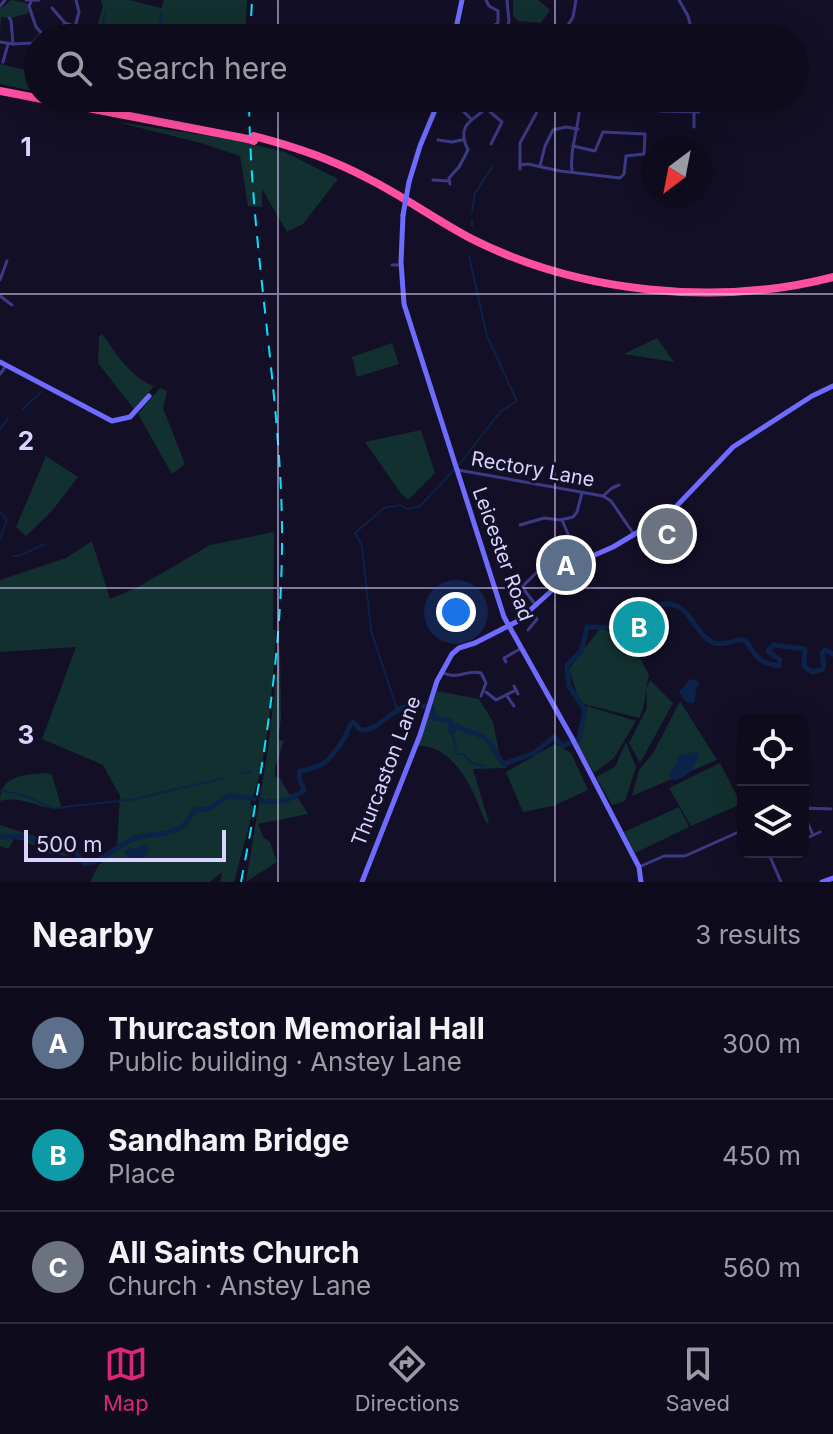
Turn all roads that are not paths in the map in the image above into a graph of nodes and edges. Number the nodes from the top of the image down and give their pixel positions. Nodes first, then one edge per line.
1 (5, 0) edge
2 (39, 0) edge
3 (76, 0) edge
4 (462, 0) edge
5 (486, 0) edge
6 (507, 0) edge
7 (576, 0) edge
8 (679, 0) edge
9 (28, 1) edge
10 (0, 6) edge
11 (51, 7) dead end
12 (10, 19) dead end
13 (65, 23) edge
14 (36, 24) edge
15 (76, 24) edge
16 (457, 24) edge
17 (497, 24) edge
18 (508, 24) edge
19 (569, 24) edge
20 (690, 24) edge
21 (0, 42) edge
22 (24, 43) edge
23 (10, 44) junction
24 (3, 63) edge
25 (0, 88) edge
26 (24, 92) edge
27 (24, 93) edge
28 (123, 112) edge
29 (127, 112) edge
30 (434, 112) edge
31 (464, 112) edge
32 (482, 112) edge
33 (491, 112) edge
34 (536, 112) edge
35 (579, 112) edge
36 (696, 112) edge
37 (471, 119) junction
38 (694, 127) dead end
39 (578, 129) junction
40 (251, 137) junction
41 (463, 139) junction
42 (438, 140) dead end
43 (491, 144) dead end
44 (573, 146) junction
45 (540, 166) junction
46 (572, 172) junction
47 (433, 180) dead end
48 (7, 261) dead end
49 (401, 264) junction
50 (392, 265) dead end
51 (833, 279) edge
52 (0, 280) edge
53 (0, 296) edge
54 (12, 305) dead end
55 (3, 364) edge
56 (0, 374) edge
57 (833, 386) edge
58 (149, 396) dead end
59 (458, 470) junction
60 (619, 485) dead end
61 (582, 493) junction
62 (603, 496) junction
63 (562, 520) junction
64 (520, 526) dead end
65 (633, 534) junction
66 (572, 540) dead end
67 (536, 573) dead end
68 (535, 604) junction
69 (530, 610) junction
70 (509, 624) junction
71 (528, 630) dead end
72 (523, 647) junction
73 (504, 658) dead end
74 (441, 672) junction
75 (516, 690) dead end
76 (485, 692) junction
77 (481, 696) dead end
78 (506, 696) junction
79 (514, 706) dead end
80 (831, 809) edge
81 (809, 810) edge
82 (809, 825) edge
83 (820, 832) dead end
84 (737, 833) edge
85 (813, 835) junction
86 (809, 837) edge
87 (771, 858) edge
88 (639, 867) junction
89 (833, 878) edge
90 (362, 882) edge
91 (641, 882) edge
92 (781, 882) edge
93 (822, 882) edge

1 - 10 street
2 - 9 street
3 - 15 street
4 - 16 street
5 - 17 street
6 - 18 street
7 - 19 street
8 - 20 street
9 - 14 street
11 - 13 street
12 - 23 street
21 - 23 street
22 - 23 street
23 - 24 street
25 - 26 highway
25 - 27 highway
28 - 40 highway
29 - 40 highway
30 - 49 street, Leicester Road, bridge
31 - 37 street
32 - 37 street
33 - 43 street
34 - 45 street
35 - 39 street
36 - 38 street
37 - 41 street
39 - 44 street
39 - 45 street
40 - 51 highway
41 - 42 street
41 - 47 street
44 - 46 street
44 - 46 street
45 - 46 street
48 - 52 street
49 - 50 street
49 - 59 street, Leicester Road
53 - 54 street
55 - 56 street
55 - 58 street
57 - 65 street
59 - 61 street, Rectory Lane
59 - 70 street, Leicester Road
60 - 62 street, Rectory Lane
61 - 62 street, Rectory Lane
61 - 63 street
62 - 65 street, Rectory Lane
63 - 64 street
63 - 66 street
65 - 68 street
67 - 68 street
68 - 69 street
69 - 70 street
69 - 71 street
70 - 72 street, Leicester Road
70 - 74 street
72 - 73 street
72 - 88 street, Leicester Road
74 - 76 street
74 - 90 street, Thurcaston Lane
75 - 78 street
76 - 77 street
76 - 78 street
78 - 79 street
80 - 81 street
82 - 85 street
83 - 85 street
84 - 88 street
85 - 86 street
87 - 92 street
88 - 91 street, Leicester Road
89 - 93 street

